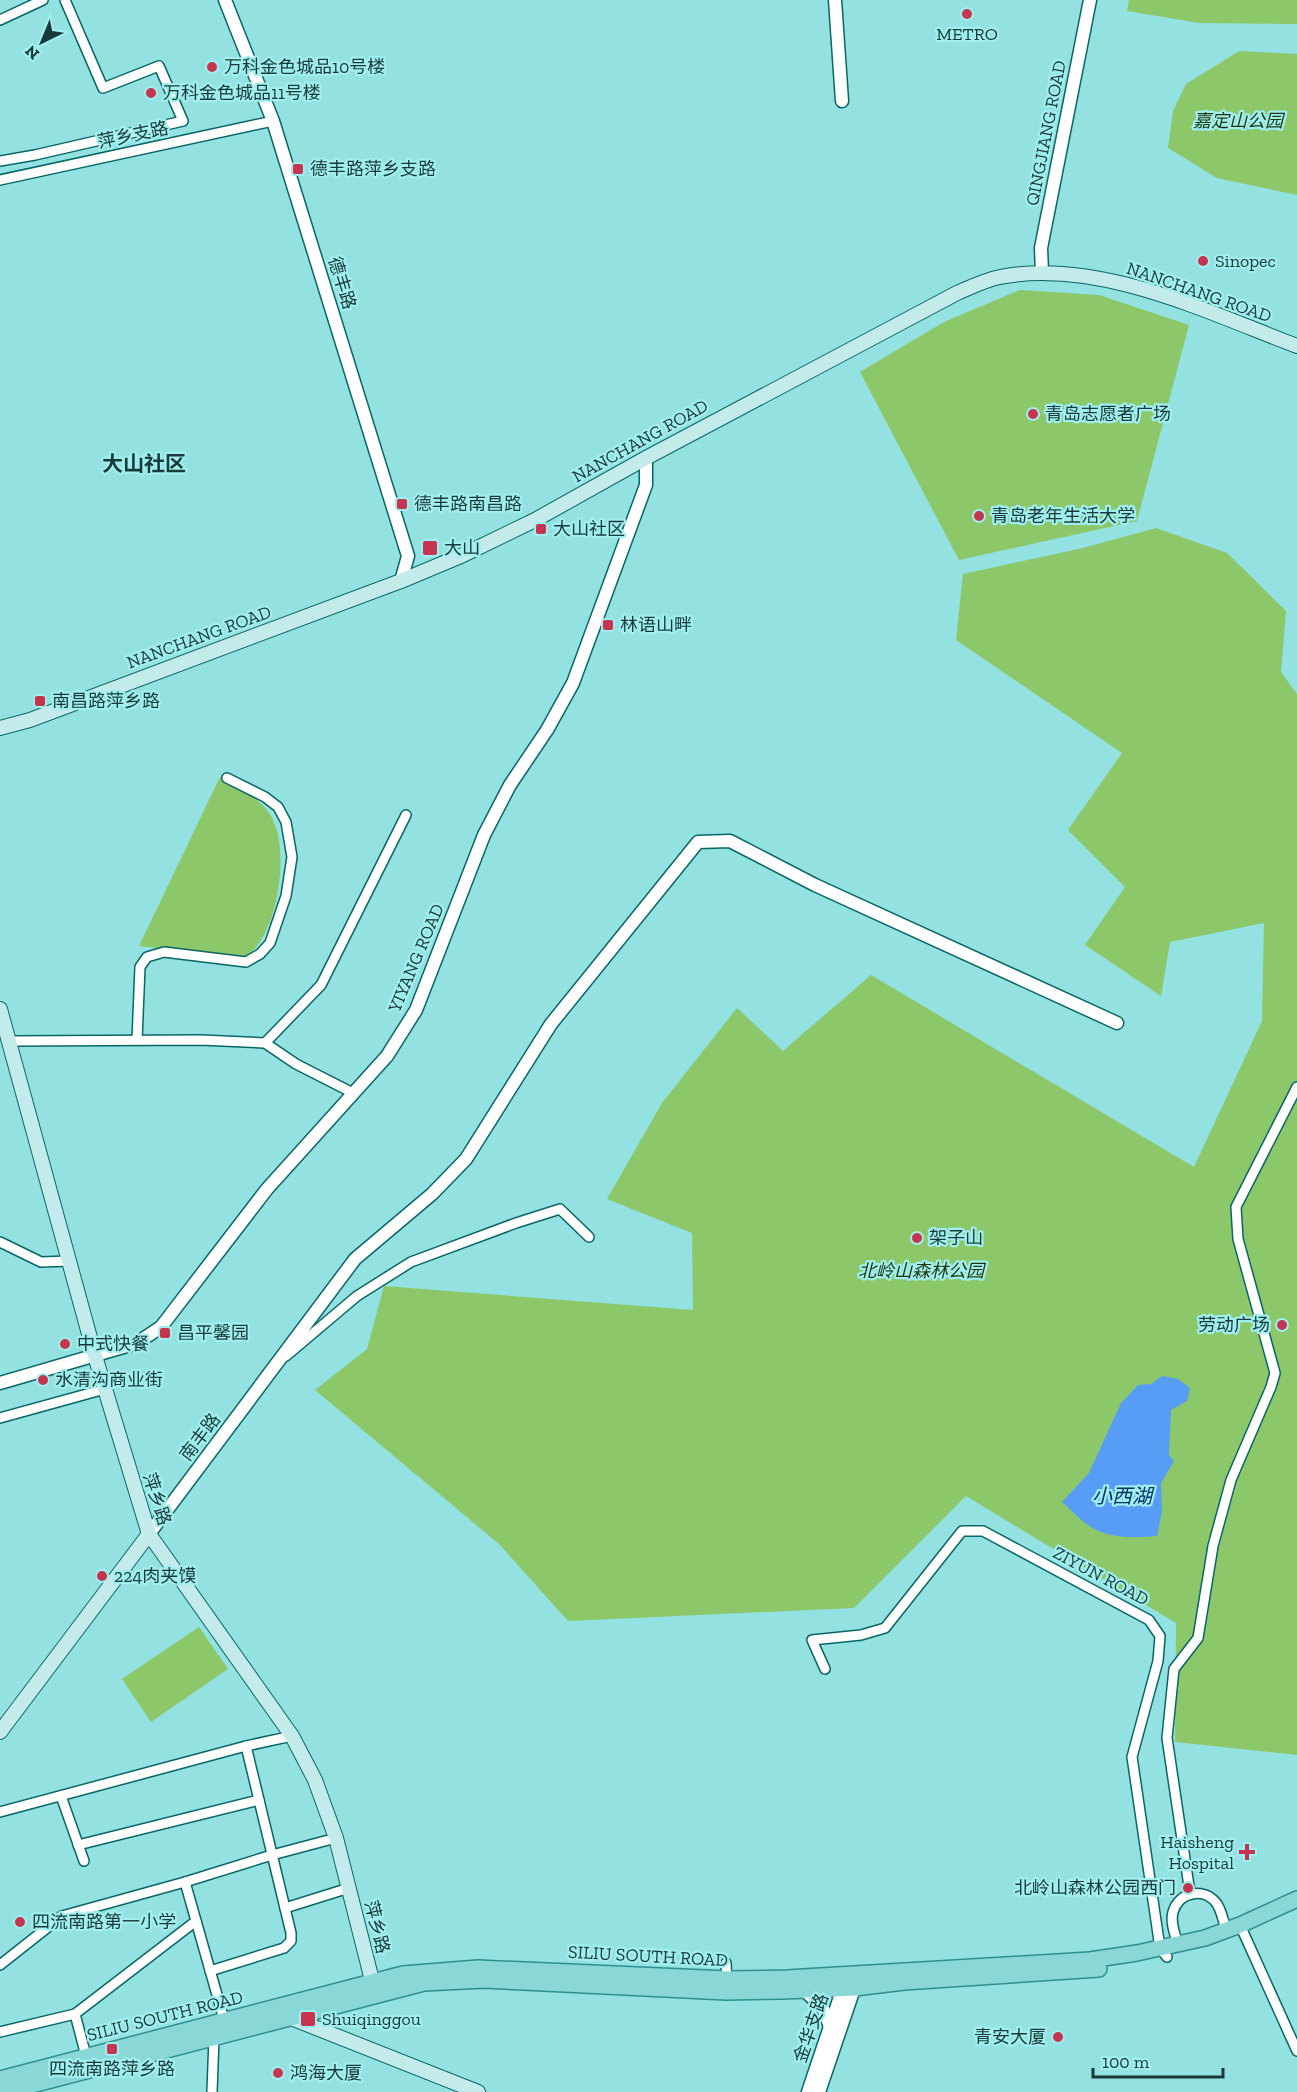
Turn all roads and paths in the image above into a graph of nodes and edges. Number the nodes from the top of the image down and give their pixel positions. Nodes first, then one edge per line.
1 (43, 0) edge
2 (65, 0) edge
3 (225, 0) edge
4 (835, 0) edge
5 (1090, 0) edge
6 (0, 20) edge
7 (842, 101) dead end
8 (273, 121) junction
9 (46, 153) junction
10 (35, 155) junction
11 (0, 161) edge
12 (52, 169) junction
13 (41, 171) junction
14 (0, 180) edge
15 (1042, 273) junction
16 (1297, 346) edge
17 (646, 458) junction
18 (401, 581) junction
19 (0, 728) edge
20 (227, 778) dead end
21 (406, 815) dead end
22 (0, 1009) edge
23 (1117, 1023) dead end
24 (137, 1040) junction
25 (9, 1041) junction
26 (265, 1043) junction
27 (1297, 1087) edge
28 (353, 1093) junction
29 (589, 1237) dead end
30 (0, 1242) edge
31 (69, 1261) junction
32 (95, 1356) junction
33 (279, 1362) junction
34 (0, 1383) edge
35 (105, 1389) junction
36 (0, 1418) edge
37 (148, 1534) junction
38 (825, 1669) dead end
39 (0, 1732) edge
40 (292, 1736) junction
41 (246, 1746) junction
42 (61, 1796) junction
43 (259, 1800) junction
44 (0, 1812) edge
45 (336, 1838) junction
46 (78, 1845) junction
47 (272, 1855) junction
48 (84, 1861) dead end
49 (185, 1882) junction
50 (349, 1888) junction
51 (1190, 1893) junction
52 (1297, 1899) edge
53 (285, 1908) junction
54 (1297, 1911) edge
55 (196, 1921) junction
56 (1236, 1930) junction
57 (1178, 1944) junction
58 (1163, 1952) junction
59 (726, 1963) dead end
60 (0, 1965) edge
61 (210, 1971) junction
62 (851, 1982) junction
63 (727, 1986) junction
64 (374, 1989) junction
65 (804, 1990) junction
66 (270, 2010) junction
67 (75, 2014) junction
68 (290, 2018) junction
69 (830, 2027) junction
70 (223, 2031) junction
71 (0, 2032) edge
72 (1297, 2051) edge
73 (86, 2056) junction
74 (0, 2079) edge
75 (5, 2092) edge
76 (212, 2092) edge
77 (478, 2092) edge
78 (808, 2092) edge
79 (819, 2092) edge

1 - 6 street
2 - 9 street
3 - 8 street, 德丰路
4 - 7 street
5 - 15 street, QINGJIANG ROAD
8 - 12 street, 萍乡支路
8 - 18 street, 德丰路
9 - 10 street
9 - 12 street
10 - 11 street
10 - 13 street
12 - 13 street, 萍乡支路
13 - 14 street, 萍乡支路
15 - 16 main road, NANCHANG ROAD
15 - 17 main road, NANCHANG ROAD
17 - 18 main road, NANCHANG ROAD
17 - 28 street, YIYANG ROAD
18 - 19 main road, NANCHANG ROAD
20 - 24 street
21 - 26 street
22 - 25 main road, 萍乡路
23 - 33 street, 南丰路
24 - 25 street
24 - 26 street
25 - 31 main road, 萍乡路
26 - 28 street
27 - 51 street
28 - 32 street, YIYANG ROAD
29 - 33 street
30 - 31 street
31 - 32 main road, 萍乡路
32 - 34 street, YIYANG ROAD
32 - 35 main road, 萍乡路
33 - 37 street, 南丰路
35 - 36 street
35 - 37 main road, 萍乡路
37 - 39 main road
37 - 40 main road, 萍乡路
38 - 58 street, ZIYUN ROAD
40 - 41 street
40 - 45 main road, 萍乡路
41 - 42 street
41 - 43 street
42 - 44 street
42 - 46 street
43 - 46 street
43 - 47 street
45 - 47 street
45 - 50 main road, 萍乡路
46 - 48 street
47 - 49 street
47 - 53 street
49 - 55 street
49 - 60 street
50 - 53 street
50 - 64 main road, 萍乡路
51 - 56 street
51 - 57 street
52 - 56 main road, SILIU SOUTH ROAD
53 - 61 street
54 - 56 main road, SILIU SOUTH ROAD
55 - 61 street
55 - 67 street
56 - 57 main road, SILIU SOUTH ROAD
56 - 58 main road, SILIU SOUTH ROAD
56 - 72 street
57 - 58 main road, SILIU SOUTH ROAD
58 - 62 main road, SILIU SOUTH ROAD
59 - 63 street
61 - 70 street
62 - 63 main road, SILIU SOUTH ROAD
62 - 65 main road, SILIU SOUTH ROAD
62 - 69 street, 金华支路
62 - 79 street
63 - 64 main road, SILIU SOUTH ROAD
63 - 65 main road, SILIU SOUTH ROAD
64 - 66 main road, SILIU SOUTH ROAD
64 - 68 main road, SILIU SOUTH ROAD
65 - 69 street
66 - 68 main road
66 - 70 main road, SILIU SOUTH ROAD
67 - 71 street
67 - 73 street
68 - 70 main road, SILIU SOUTH ROAD
68 - 77 main road
69 - 78 street, 金华支路
70 - 73 main road, SILIU SOUTH ROAD
70 - 75 main road, SILIU SOUTH ROAD
70 - 76 street
73 - 74 main road, SILIU SOUTH ROAD

